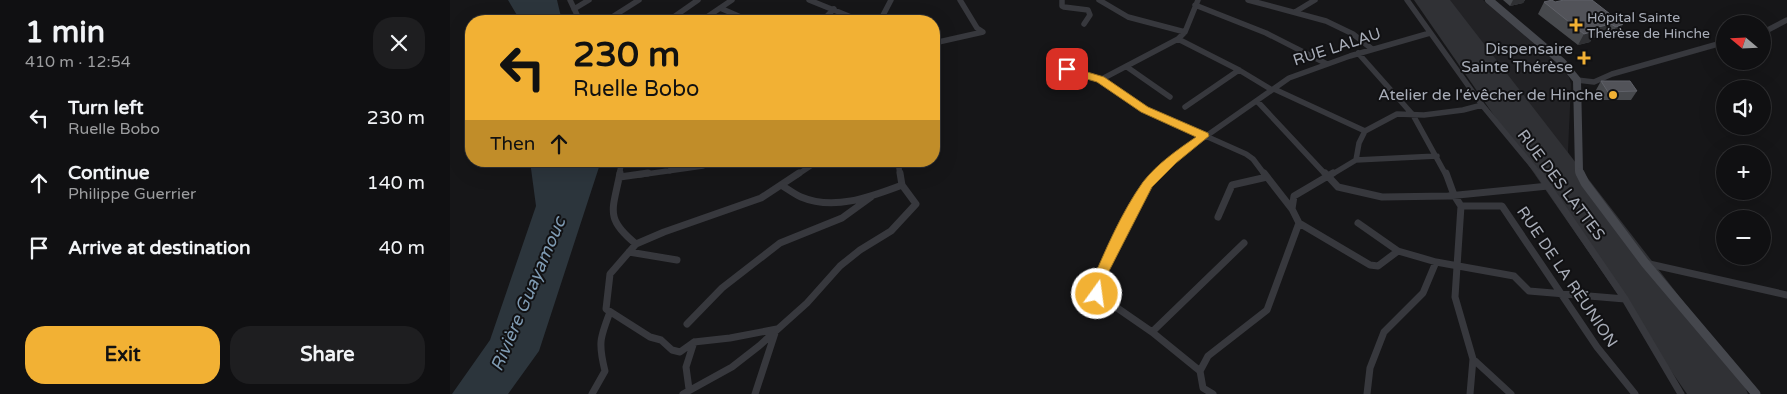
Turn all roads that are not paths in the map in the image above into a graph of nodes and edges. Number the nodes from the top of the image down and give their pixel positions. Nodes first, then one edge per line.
1 (570, 0) edge
2 (589, 0) edge
3 (639, 0) edge
4 (698, 0) edge
5 (732, 0) edge
6 (809, 0) edge
7 (891, 0) edge
8 (960, 0) edge
9 (1062, 0) edge
10 (1099, 0) edge
11 (1248, 0) edge
12 (1316, 0) edge
13 (1407, 0) edge
14 (1489, 0) edge
15 (1196, 3) edge
16 (720, 8) junction
17 (574, 9) junction
18 (834, 10) junction
19 (1295, 12) junction
20 (577, 15) edge
21 (619, 15) edge
22 (677, 15) edge
23 (710, 15) edge
24 (736, 15) edge
25 (829, 15) edge
26 (846, 15) edge
27 (883, 15) edge
28 (1787, 20) edge
29 (1084, 24) dead end
30 (1771, 28) edge
31 (1185, 32) junction
32 (1430, 33) junction
33 (1178, 39) junction
34 (940, 42) edge
35 (1716, 45) edge
36 (1372, 49) junction
37 (1358, 53) junction
38 (1326, 64) junction
39 (1050, 66) dead end
40 (1127, 67) junction
41 (1239, 70) junction
42 (1100, 80) junction
43 (1577, 80) junction
44 (1273, 89) junction
45 (1170, 97) dead end
46 (1257, 101) junction
47 (1482, 105) junction
48 (1185, 107) dead end
49 (1413, 115) junction
50 (1365, 131) junction
51 (1204, 136) junction
52 (1437, 156) junction
53 (1356, 160) junction
54 (621, 167) edge
55 (671, 167) edge
56 (695, 167) edge
57 (809, 167) edge
58 (899, 167) edge
59 (670, 170) junction
60 (1328, 176) junction
61 (620, 177) junction
62 (1267, 177) junction
63 (781, 185) junction
64 (902, 185) junction
65 (1548, 186) junction
66 (1454, 195) junction
67 (871, 197) junction
68 (1461, 206) junction
69 (1292, 209) junction
70 (1218, 217) dead end
71 (1299, 223) junction
72 (1358, 223) dead end
73 (1244, 243) dead end
74 (636, 244) junction
75 (1398, 251) junction
76 (630, 252) junction
77 (677, 260) dead end
78 (1436, 262) junction
79 (1645, 263) junction
80 (1457, 266) junction
81 (1559, 293) junction
82 (1787, 295) edge
83 (1625, 299) junction
84 (610, 312) junction
85 (687, 324) dead end
86 (777, 329) junction
87 (1152, 332) junction
88 (694, 342) junction
89 (1473, 359) junction
90 (1200, 371) junction
91 (1201, 391) edge
92 (686, 392) edge
93 (592, 394) edge
94 (755, 394) edge
95 (1213, 394) edge
96 (1367, 394) edge
97 (1470, 394) edge
98 (1511, 394) edge
99 (1635, 394) edge
100 (1681, 394) edge
101 (1756, 394) edge

1 - 17 street
2 - 17 street
3 - 21 street
4 - 22 street
5 - 16 street
6 - 18 street
7 - 27 street
8 - 34 street
9 - 29 street
10 - 31 street
11 - 19 street
12 - 19 street
13 - 32 street, RUE DES LATTES
14 - 43 main road
15 - 31 street
15 - 38 street
16 - 23 street
16 - 24 street
17 - 20 street
18 - 25 street
18 - 26 street
19 - 36 street
28 - 30 street
31 - 33 street
32 - 36 street, RUE LALAU
32 - 47 street, RUE DES LATTES
33 - 40 street
33 - 41 street
35 - 43 street
36 - 37 street, RUE LALAU
37 - 38 street, RUE LALAU
37 - 49 street
38 - 44 street, RUE LALAU
39 - 42 street
40 - 42 street
40 - 45 street
41 - 44 street
41 - 48 street
42 - 51 street
43 - 79 main road
44 - 46 street, RUE LALAU
44 - 50 street
46 - 51 street, RUE LALAU
46 - 60 street
47 - 49 street
47 - 65 street, RUE DES LATTES
49 - 50 street
49 - 52 street
50 - 53 street
51 - 62 street
51 - 87 street, RUE LALAU
52 - 53 street
52 - 66 street
53 - 60 street
54 - 61 street
55 - 59 street
56 - 59 street
57 - 63 street
58 - 64 street
59 - 61 street
60 - 66 street
60 - 69 street
61 - 74 street
62 - 69 street
62 - 70 street
63 - 67 street
63 - 74 street
64 - 67 street
64 - 86 street
65 - 66 street
65 - 83 street, RUE DES LATTES
66 - 68 street
67 - 85 street
68 - 80 street
68 - 81 street, RUE DE LA RÉUNION
69 - 71 street
71 - 75 street
71 - 90 street
72 - 75 street
73 - 87 street
74 - 76 street
75 - 78 street
76 - 77 street
76 - 84 street
78 - 80 street
78 - 96 street
79 - 82 street
79 - 101 main road
80 - 81 street
80 - 89 street
81 - 83 street
81 - 99 street, RUE DE LA RÉUNION
83 - 100 street, RUE DES LATTES
84 - 88 street
84 - 93 street
86 - 88 street
86 - 92 street
86 - 94 street
87 - 90 street, RUE LALAU
88 - 92 street
89 - 97 street
89 - 98 street
90 - 91 street
91 - 95 street

